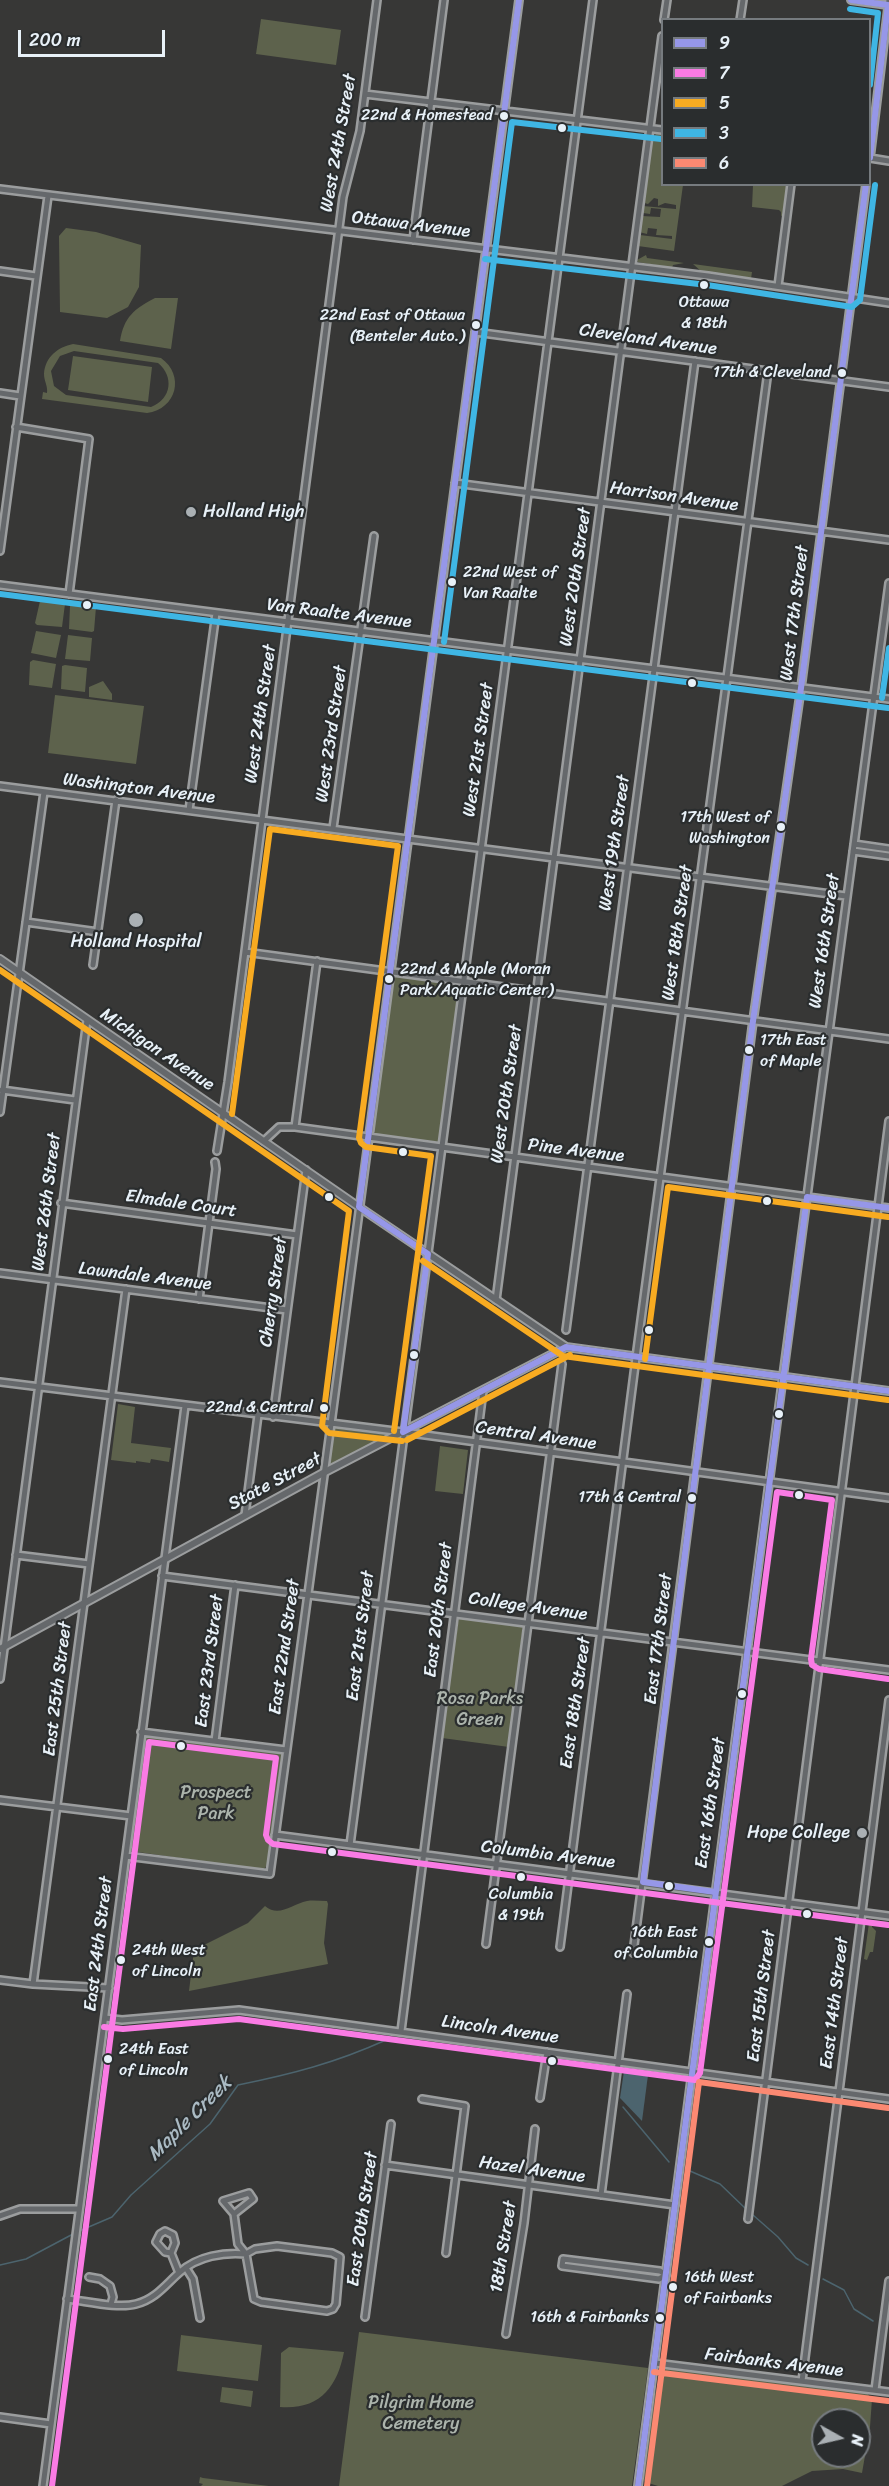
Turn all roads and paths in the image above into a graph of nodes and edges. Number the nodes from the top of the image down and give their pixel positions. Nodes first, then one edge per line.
1 (377, 0) edge
2 (444, 0) edge
3 (519, 0) edge
4 (593, 0) edge
5 (667, 0) edge
6 (743, 0) edge
7 (851, 0) edge
8 (889, 0) edge
9 (888, 5) edge
10 (664, 18) edge
11 (740, 18) edge
12 (661, 51) edge
13 (365, 94) junction
14 (431, 103) junction
15 (504, 112) junction
16 (578, 121) junction
17 (651, 128) junction
18 (661, 130) edge
19 (871, 150) edge
20 (871, 158) edge
21 (889, 160) edge
22 (791, 186) edge
23 (866, 186) edge
24 (0, 189) edge
25 (48, 196) junction
26 (339, 231) junction
27 (413, 240) junction
28 (486, 250) junction
29 (559, 259) junction
30 (633, 267) junction
31 (0, 271) edge
32 (36, 276) junction
33 (778, 286) junction
34 (851, 298) junction
35 (889, 303) edge
36 (475, 332) junction
37 (549, 342) junction
38 (622, 351) junction
39 (695, 361) junction
40 (768, 371) junction
41 (841, 380) junction
42 (889, 387) edge
43 (0, 393) edge
44 (20, 396) junction
45 (16, 427) junction
46 (455, 483) junction
47 (529, 493) junction
48 (602, 502) junction
49 (675, 512) junction
50 (748, 522) junction
51 (821, 531) junction
52 (374, 536) dead end
53 (889, 540) edge
54 (0, 551) edge
55 (889, 583) edge
56 (0, 585) edge
57 (69, 594) junction
58 (216, 613) junction
59 (288, 622) junction
60 (361, 632) junction
61 (435, 641) junction
62 (508, 651) junction
63 (580, 659) junction
64 (654, 669) junction
65 (728, 679) junction
66 (801, 688) junction
67 (873, 697) junction
68 (889, 699) edge
69 (0, 786) edge
70 (44, 792) junction
71 (116, 800) junction
72 (189, 810) junction
73 (262, 819) junction
74 (333, 828) junction
75 (408, 838) junction
76 (854, 844) junction
77 (480, 848) junction
78 (889, 849) edge
79 (853, 851) junction
80 (889, 856) edge
81 (553, 858) junction
82 (627, 867) junction
83 (701, 876) junction
84 (772, 885) junction
85 (846, 896) junction
86 (26, 922) junction
87 (98, 932) junction
88 (245, 952) junction
89 (0, 958) edge
90 (317, 961) junction
91 (93, 965) dead end
92 (391, 971) junction
93 (19, 972) junction
94 (463, 981) junction
95 (536, 992) junction
96 (609, 1001) junction
97 (683, 1011) junction
98 (87, 1020) junction
99 (753, 1021) junction
100 (828, 1030) junction
101 (889, 1039) edge
102 (2, 1090) edge
103 (75, 1100) junction
104 (0, 1112) edge
105 (223, 1113) junction
106 (889, 1121) edge
107 (295, 1127) junction
108 (368, 1138) junction
109 (264, 1141) junction
110 (441, 1148) junction
111 (217, 1151) dead end
112 (514, 1158) junction
113 (215, 1162) dead end
114 (588, 1168) junction
115 (306, 1170) junction
116 (660, 1178) junction
117 (733, 1187) junction
118 (807, 1197) junction
119 (62, 1203) junction
120 (358, 1207) junction
121 (878, 1207) junction
122 (889, 1208) edge
123 (209, 1223) junction
124 (297, 1235) junction
125 (428, 1254) junction
126 (0, 1273) edge
127 (52, 1280) junction
128 (126, 1289) junction
129 (199, 1299) junction
130 (496, 1300) junction
131 (286, 1310) junction
132 (566, 1330) dead end
133 (566, 1347) junction
134 (636, 1358) junction
135 (562, 1364) dead end
136 (708, 1366) junction
137 (783, 1376) junction
138 (0, 1382) edge
139 (855, 1386) junction
140 (37, 1387) junction
141 (889, 1390) edge
142 (483, 1391) junction
143 (111, 1397) junction
144 (185, 1406) junction
145 (258, 1415) junction
146 (273, 1417) junction
147 (332, 1424) junction
148 (403, 1432) junction
149 (476, 1443) junction
150 (549, 1454) junction
151 (622, 1463) junction
152 (325, 1472) junction
153 (695, 1472) junction
154 (769, 1482) junction
155 (842, 1492) junction
156 (889, 1498) edge
157 (245, 1515) junction
158 (16, 1555) junction
159 (165, 1558) junction
160 (89, 1564) junction
161 (162, 1576) junction
162 (235, 1585) junction
163 (307, 1593) junction
164 (84, 1602) junction
165 (381, 1602) junction
166 (454, 1612) junction
167 (527, 1622) junction
168 (600, 1632) junction
169 (674, 1642) junction
170 (2, 1648) edge
171 (747, 1651) junction
172 (820, 1660) junction
173 (889, 1670) edge
174 (0, 1679) edge
175 (889, 1700) edge
176 (141, 1732) junction
177 (215, 1741) junction
178 (286, 1750) junction
179 (0, 1800) edge
180 (57, 1807) junction
181 (131, 1816) junction
182 (275, 1835) junction
183 (350, 1845) junction
184 (424, 1854) junction
185 (126, 1856) junction
186 (497, 1864) junction
187 (568, 1873) junction
188 (642, 1882) junction
189 (715, 1892) junction
190 (789, 1902) junction
191 (862, 1912) junction
192 (889, 1916) edge
193 (486, 1944) dead end
194 (560, 1947) dead end
195 (633, 1953) dead end
196 (0, 1980) edge
197 (33, 1984) junction
198 (109, 1988) junction
199 (627, 1994) dead end
200 (105, 2018) junction
201 (401, 2031) junction
202 (547, 2052) junction
203 (618, 2062) junction
204 (691, 2072) junction
205 (766, 2082) junction
206 (839, 2092) junction
207 (540, 2098) dead end
208 (889, 2098) edge
209 (422, 2099) dead end
210 (390, 2124) dead end
211 (535, 2129) dead end
212 (385, 2165) junction
213 (456, 2175) junction
214 (529, 2185) junction
215 (601, 2194) junction
216 (675, 2205) junction
217 (78, 2209) junction
218 (234, 2214) junction
219 (0, 2216) edge
220 (748, 2219) dead end
221 (171, 2253) dead end
222 (446, 2253) dead end
223 (246, 2254) junction
224 (186, 2268) junction
225 (179, 2273) junction
226 (666, 2275) junction
227 (89, 2277) dead end
228 (889, 2281) edge
229 (67, 2299) junction
230 (111, 2304) junction
231 (200, 2318) dead end
232 (365, 2318) dead end
233 (506, 2334) dead end
234 (655, 2363) junction
235 (802, 2381) junction
236 (875, 2390) junction
237 (889, 2392) edge
238 (0, 2417) edge
239 (51, 2424) junction
240 (43, 2486) edge
241 (638, 2486) edge

1 - 13 street, West 24th Street
2 - 14 street
3 - 15 street, East 22nd Street
4 - 16 street, West 21st Street
5 - 10 street
6 - 11 street
7 - 9 street
8 - 9 street
9 - 19 street
12 - 17 street, West 20th Street
13 - 14 street
13 - 26 street, West 24th Street
14 - 15 street
14 - 27 street
15 - 16 street
15 - 28 street, East 22nd Street
16 - 17 street
16 - 29 street, West 21st Street
17 - 18 street
17 - 30 street, West 20th Street
20 - 21 street
22 - 33 street
23 - 34 street, West 17th Street
24 - 25 street, Ottawa Avenue
25 - 26 street, Ottawa Avenue
25 - 32 street
26 - 27 street, Ottawa Avenue
26 - 59 street, West 24th Street
27 - 28 street, Ottawa Avenue
28 - 29 street, Ottawa Avenue
28 - 36 street, East 22nd Street
29 - 30 street, Ottawa Avenue
29 - 37 street, West 21st Street
30 - 33 street, Ottawa Avenue
30 - 38 street, West 20th Street
31 - 32 street
32 - 44 street
33 - 34 street, Ottawa Avenue
34 - 35 street, Ottawa Avenue
34 - 41 street, West 17th Street
36 - 37 street, Cleveland Avenue
36 - 46 street, East 22nd Street
37 - 38 street, Cleveland Avenue
37 - 47 street, West 21st Street
38 - 39 street, Cleveland Avenue
38 - 48 street, West 20th Street
39 - 40 street, Cleveland Avenue
39 - 49 street, West 19th Street
40 - 41 street, Cleveland Avenue
40 - 50 street, West 18th Street
41 - 42 street, Cleveland Avenue
41 - 51 street, West 17th Street
43 - 44 street
44 - 45 street
45 - 54 street
45 - 57 street
46 - 47 street, Harrison Avenue
46 - 61 street, East 22nd Street
47 - 48 street, Harrison Avenue
47 - 62 street, West 21st Street
48 - 49 street, Harrison Avenue
48 - 63 street, West 20th Street
49 - 50 street, Harrison Avenue
49 - 64 street, West 19th Street
50 - 51 street, Harrison Avenue
50 - 65 street, West 18th Street
51 - 53 street, Harrison Avenue
51 - 66 street, West 17th Street
52 - 60 street, West 23rd Street
55 - 67 street, West 16th Street
56 - 57 street, Van Raalte Avenue
57 - 58 street, Van Raalte Avenue
58 - 59 street, Van Raalte Avenue
58 - 72 street
59 - 60 street, Van Raalte Avenue
59 - 73 street, West 24th Street
60 - 61 street, Van Raalte Avenue
60 - 74 street, West 23rd Street
61 - 62 street, Van Raalte Avenue
61 - 75 street, East 22nd Street
62 - 63 street, Van Raalte Avenue
62 - 77 street, West 21st Street
63 - 64 street, Van Raalte Avenue
63 - 81 street, West 20th Street
64 - 65 street, Van Raalte Avenue
64 - 82 street, West 19th Street
65 - 66 street, Van Raalte Avenue
65 - 83 street, West 18th Street
66 - 67 street, Van Raalte Avenue
66 - 84 street, West 17th Street
67 - 68 street, Van Raalte Avenue
67 - 76 street, West 16th Street
69 - 70 street, Washington Avenue
70 - 71 street, Washington Avenue
70 - 86 street
71 - 72 street, Washington Avenue
71 - 87 street
72 - 73 street, Washington Avenue
73 - 74 street, Washington Avenue
73 - 88 street, West 24th Street
74 - 75 street, Washington Avenue
75 - 77 street, Washington Avenue
75 - 92 street, East 22nd Street
76 - 78 street
76 - 79 street, West 16th Street
77 - 81 street, Washington Avenue
77 - 94 street, West 21st Street
79 - 80 street
79 - 85 street, West 16th Street
81 - 82 street, Washington Avenue
81 - 95 street, West 20th Street
82 - 83 street, Washington Avenue
82 - 96 street, West 19th Street
83 - 84 street, Washington Avenue
83 - 97 street, West 18th Street
84 - 85 street, Washington Avenue
84 - 99 street, West 17th Street
85 - 100 street, West 16th Street
86 - 87 street
86 - 93 street
87 - 91 street
88 - 90 street
88 - 105 street, West 24th Street
89 - 93 main road, Michigan Avenue
90 - 92 street
90 - 107 street
92 - 94 street
92 - 108 street, East 22nd Street
93 - 98 main road, Michigan Avenue
93 - 102 street
94 - 95 street
94 - 110 street, West 21st Street
95 - 96 street
95 - 112 street, West 20th Street
96 - 97 street
96 - 114 street, West 19th Street
97 - 99 street
97 - 116 street, West 18th Street
98 - 103 street, West 26th Street
98 - 105 main road, Michigan Avenue
99 - 100 street
99 - 117 street, West 17th Street
100 - 101 street
100 - 118 street, West 16th Street
102 - 103 street
102 - 104 street
103 - 119 street, West 26th Street
105 - 109 main road, Michigan Avenue
105 - 111 street, West 24th Street
106 - 121 street, East 15th Street
107 - 108 street, Pine Avenue
107 - 109 street, Pine Avenue
108 - 110 street, Pine Avenue
108 - 120 street, East 22nd Street
109 - 115 main road, Michigan Avenue
110 - 112 street, Pine Avenue
110 - 125 street, West 21st Street
112 - 114 street, Pine Avenue
112 - 130 street, West 20th Street
113 - 123 street
114 - 116 street, Pine Avenue
114 - 132 street, West 19th Street
115 - 120 main road, Michigan Avenue
115 - 124 street, Cherry Street
116 - 117 street, Pine Avenue
116 - 134 street, West 18th Street
117 - 118 street, Pine Avenue
117 - 136 street, West 17th Street
118 - 121 street, Pine Avenue
118 - 137 street, West 16th Street
119 - 123 street, Elmdale Court
119 - 127 street, West 26th Street
120 - 125 main road, Michigan Avenue
120 - 147 street, East 22nd Street
121 - 122 street, Pine Avenue
121 - 139 street, East 15th Street
123 - 124 street, Elmdale Court
123 - 129 street
124 - 131 street, Cherry Street
125 - 130 main road, Michigan Avenue
125 - 148 street, West 21st Street
126 - 127 street, Lawndale Avenue
127 - 128 street, Lawndale Avenue
127 - 140 street, West 26th Street
128 - 129 street, Lawndale Avenue
128 - 143 street, East 25th Street
129 - 131 street, Lawndale Avenue
130 - 133 main road, Michigan Avenue
131 - 146 street, Cherry Street
133 - 134 main road
133 - 142 main road, State Street
134 - 136 main road
134 - 151 street, West 18th Street
135 - 150 street
136 - 137 main road
136 - 153 street, West 17th Street
137 - 139 main road
137 - 154 main road, West 16th Street
138 - 140 street, Central Avenue
139 - 141 main road
139 - 155 street, East 15th Street
140 - 143 street, Central Avenue
140 - 158 street, West 26th Street
142 - 148 main road, State Street
142 - 149 street
143 - 144 street, Central Avenue
143 - 160 street, East 25th Street
144 - 145 street, Central Avenue
144 - 159 street, East 24th Street
145 - 146 street, Central Avenue
145 - 157 street
146 - 147 street, Central Avenue
147 - 148 street, Central Avenue
147 - 152 street, East 22nd Street
148 - 149 street, Central Avenue
148 - 152 main road, State Street
148 - 165 street, East 21st Street
149 - 150 street, Central Avenue
149 - 166 street, East 20th Street
150 - 151 street, Central Avenue
150 - 167 street
151 - 153 street, Central Avenue
151 - 168 street, East 18th Street
152 - 157 main road, State Street
152 - 163 street, East 22nd Street
153 - 154 street, Central Avenue
153 - 169 street, East 17th Street
154 - 155 street, Central Avenue
154 - 171 main road, East 16th Street
155 - 156 street, Central Avenue
155 - 172 street, East 15th Street
157 - 159 main road, State Street
158 - 160 street
158 - 170 street, West 26th Street
159 - 161 street, East 24th Street
159 - 164 main road, State Street
160 - 164 street, East 25th Street
161 - 162 street, College Avenue
161 - 176 street, East 24th Street
162 - 163 street, College Avenue
162 - 177 street, East 23rd Street
163 - 165 street, College Avenue
163 - 178 street, East 22nd Street
164 - 170 main road, State Street
164 - 180 street, East 25th Street
165 - 166 street, College Avenue
165 - 183 street, East 21st Street
166 - 167 street, College Avenue
166 - 184 street, East 20th Street
167 - 168 street, College Avenue
167 - 186 street
168 - 169 street, College Avenue
168 - 187 street, East 18th Street
169 - 171 street, College Avenue
169 - 188 street, East 17th Street
170 - 174 street, West 26th Street
171 - 172 street, College Avenue
171 - 189 main road, East 16th Street
172 - 173 street, College Avenue
172 - 190 street, East 15th Street
175 - 191 street, East 14th Street
176 - 177 street
176 - 181 street, East 24th Street
177 - 178 street
178 - 182 street, East 22nd Street
179 - 180 street
180 - 181 street
180 - 197 street, East 25th Street
181 - 185 street, East 24th Street
182 - 183 street, Columbia Avenue
182 - 185 street, East 22nd Street
183 - 184 street, Columbia Avenue
184 - 186 street, Columbia Avenue
184 - 201 street, East 20th Street
185 - 198 street, East 24th Street
186 - 187 street, Columbia Avenue
186 - 193 street
187 - 188 street, Columbia Avenue
187 - 194 street, East 18th Street
188 - 189 street, Columbia Avenue
188 - 195 street, East 17th Street
189 - 190 street, Columbia Avenue
189 - 204 main road, East 16th Street
190 - 191 street, Columbia Avenue
190 - 205 street, East 15th Street
191 - 192 street, Columbia Avenue
191 - 206 street, East 14th Street
196 - 197 street
197 - 198 street
198 - 200 street, East 24th Street
199 - 203 street
200 - 201 street, Lincoln Avenue
200 - 217 street, East 24th Street
201 - 202 street, Lincoln Avenue
202 - 203 street, Lincoln Avenue
202 - 207 street
203 - 204 street, Lincoln Avenue
203 - 215 street
204 - 205 street, Lincoln Avenue
204 - 216 main road, East 16th Street
205 - 206 street, Lincoln Avenue
205 - 220 street, East 15th Street
206 - 208 street, Lincoln Avenue
206 - 235 street, East 14th Street
209 - 213 street
210 - 212 street, East 20th Street
211 - 214 street, 18th Street
212 - 213 street, Hazel Avenue
212 - 232 street, East 20th Street
213 - 214 street, Hazel Avenue
213 - 222 street
214 - 215 street, Hazel Avenue
214 - 233 street, 18th Street
215 - 216 street, Hazel Avenue
216 - 226 main road, East 16th Street
217 - 219 street
217 - 229 street, East 24th Street
218 - 218 street
218 - 223 street
221 - 225 street
223 - 223 street
223 - 224 street
224 - 225 street
224 - 231 street
225 - 230 street
226 - 226 street
226 - 234 main road, East 16th Street
227 - 230 street
228 - 236 street
229 - 230 street
229 - 239 street, East 24th Street
234 - 235 street, Fairbanks Avenue
234 - 241 main road, East 16th Street
235 - 236 street, Fairbanks Avenue
236 - 237 street, Fairbanks Avenue
238 - 239 street
239 - 240 street, East 24th Street

